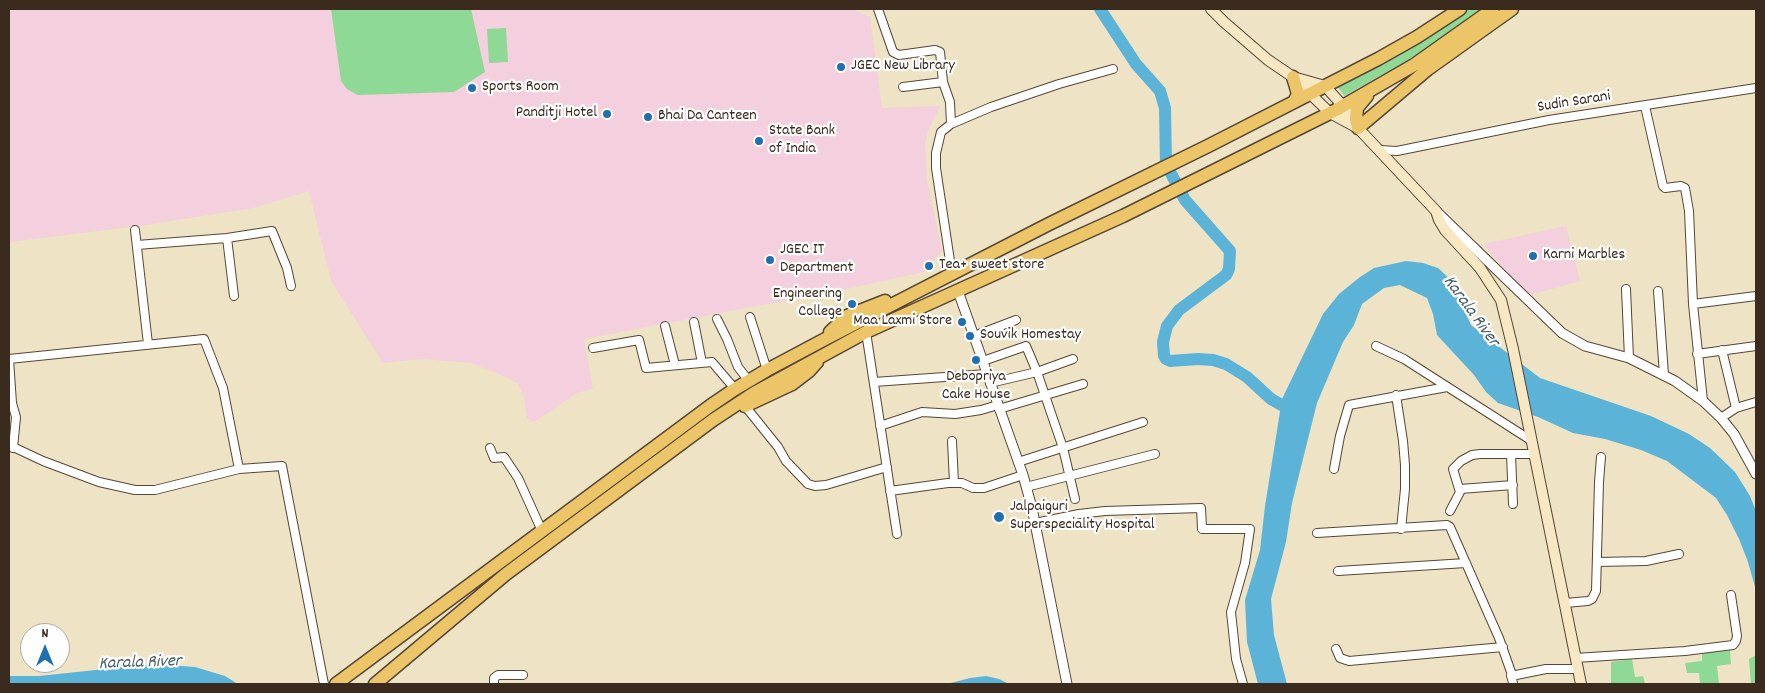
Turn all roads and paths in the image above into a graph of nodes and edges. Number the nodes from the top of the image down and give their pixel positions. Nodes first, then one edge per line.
1 (878, 9) edge
2 (1211, 9) edge
3 (1460, 9) edge
4 (1493, 9) edge
5 (1512, 9) edge
6 (1447, 13) edge
7 (1114, 69) dead end
8 (1293, 77) junction
9 (943, 82) junction
10 (1325, 86) junction
11 (903, 87) dead end
12 (1376, 88) junction
13 (1756, 88) edge
14 (1310, 94) junction
15 (1294, 102) junction
16 (1343, 106) junction
17 (1645, 106) junction
18 (1330, 113) junction
19 (951, 124) junction
20 (1358, 128) junction
21 (1379, 150) junction
22 (1397, 152) junction
23 (1393, 164) junction
24 (1436, 211) junction
25 (135, 230) dead end
26 (227, 238) junction
27 (137, 245) junction
28 (952, 274) junction
29 (291, 286) dead end
30 (1626, 289) dead end
31 (958, 291) junction
32 (1658, 291) dead end
33 (234, 296) dead end
34 (1756, 296) edge
35 (1693, 304) junction
36 (750, 317) dead end
37 (717, 319) dead end
38 (1016, 320) dead end
39 (694, 322) dead end
40 (665, 326) dead end
41 (866, 332) junction
42 (974, 336) junction
43 (148, 344) junction
44 (1376, 346) dead end
45 (1756, 346) edge
46 (823, 347) junction
47 (594, 348) dead end
48 (1722, 350) junction
49 (1697, 354) junction
50 (1629, 358) junction
51 (1073, 359) dead end
52 (982, 361) junction
53 (702, 363) junction
54 (675, 365) junction
55 (767, 370) junction
56 (1037, 372) junction
57 (1664, 375) junction
58 (989, 379) junction
59 (749, 381) junction
60 (874, 382) junction
61 (1083, 384) dead end
62 (1447, 387) junction
63 (735, 389) junction
64 (1396, 395) junction
65 (1046, 396) junction
66 (1703, 401) junction
67 (1756, 402) edge
68 (744, 406) junction
69 (999, 407) junction
70 (1736, 408) junction
71 (721, 415) junction
72 (1721, 418) junction
73 (1142, 422) dead end
74 (880, 426) junction
75 (952, 441) dead end
76 (1532, 441) junction
77 (11, 446) edge
78 (490, 448) dead end
79 (1063, 448) junction
80 (1155, 454) dead end
81 (1511, 454) junction
82 (1534, 454) junction
83 (1601, 457) dead end
84 (1018, 462) junction
85 (886, 467) junction
86 (239, 469) junction
87 (1334, 469) dead end
88 (1756, 474) edge
89 (1023, 475) junction
90 (1070, 476) junction
91 (954, 483) junction
92 (1513, 485) junction
93 (1026, 487) junction
94 (1460, 489) junction
95 (890, 491) junction
96 (1076, 499) dead end
97 (1513, 504) dead end
98 (1450, 511) dead end
99 (1036, 523) junction
100 (1401, 529) junction
101 (542, 531) junction
102 (1316, 533) dead end
103 (897, 534) dead end
104 (1679, 554) dead end
105 (1466, 562) junction
106 (1597, 562) junction
107 (1338, 571) dead end
108 (1731, 595) dead end
109 (1565, 603) junction
110 (1502, 647) junction
111 (1336, 649) dead end
112 (1575, 658) junction
113 (1578, 669) junction
114 (523, 675) dead end
115 (1512, 676) junction
116 (324, 684) edge
117 (336, 684) edge
118 (375, 684) edge
119 (494, 684) edge
120 (1066, 684) edge
121 (1243, 684) edge
122 (1513, 684) edge
123 (1581, 684) edge

1 - 9 street
2 - 8 main road
3 - 6 highway
4 - 12 highway
5 - 20 highway
6 - 10 highway
7 - 19 street
8 - 10 main road
8 - 14 main road
8 - 15 highway
9 - 11 street
9 - 19 street
10 - 14 highway
10 - 16 main road
12 - 16 highway
12 - 20 highway
13 - 17 street, Sudin Sarani
14 - 15 highway
14 - 18 main road
15 - 28 highway
16 - 18 highway
16 - 20 main road
17 - 22 street, Sudin Sarani
17 - 35 street
18 - 20 main road
18 - 31 highway
19 - 28 street
20 - 21 main road
21 - 22 street, Sudin Sarani
21 - 23 main road
22 - 23 street
23 - 24 main road
24 - 50 street
24 - 76 main road
25 - 27 street
26 - 27 street
26 - 29 street
26 - 33 street
27 - 43 street
28 - 31 highway
28 - 46 highway
30 - 50 street
31 - 41 highway
31 - 42 street
32 - 57 street
34 - 35 street
35 - 49 street
36 - 55 street
37 - 59 street
38 - 42 street
39 - 53 street
40 - 54 street
41 - 46 highway
41 - 60 street
42 - 52 street
43 - 77 street
43 - 86 street
44 - 62 street
45 - 48 street
46 - 55 highway
46 - 68 highway
46 - 71 highway
47 - 54 street
48 - 49 street
48 - 70 street
49 - 66 street
50 - 57 street
51 - 56 street
52 - 56 street
52 - 58 street
53 - 54 street
53 - 63 street
55 - 59 highway
56 - 58 street
56 - 65 street
57 - 66 street
58 - 60 street
58 - 69 street
59 - 63 highway
60 - 74 street
61 - 65 street
62 - 64 street
62 - 76 street
63 - 101 highway
64 - 87 street
64 - 100 street
65 - 69 street
65 - 79 street
66 - 72 street
67 - 70 street
68 - 71 highway
68 - 85 street
69 - 74 street
69 - 84 street
70 - 72 street
71 - 118 highway
72 - 88 street
73 - 79 street
74 - 85 street
75 - 91 street
76 - 82 main road
77 - 86 street
78 - 101 street
79 - 84 street
79 - 90 street
80 - 90 street
81 - 82 street
81 - 92 street
81 - 94 street
82 - 109 main road
83 - 106 street
84 - 89 street
85 - 95 street
86 - 116 street
89 - 91 street
89 - 93 street
90 - 93 street
90 - 96 street
91 - 95 street
92 - 94 street
92 - 97 street
93 - 99 street
94 - 98 street
95 - 103 street
99 - 120 street
99 - 121 street
100 - 102 street
100 - 105 street
101 - 117 highway
104 - 106 street
105 - 107 street
105 - 110 street
106 - 109 street
108 - 112 street
109 - 112 main road
110 - 111 street
110 - 115 street
112 - 113 main road
113 - 115 street
113 - 123 main road
114 - 119 street
115 - 122 street

